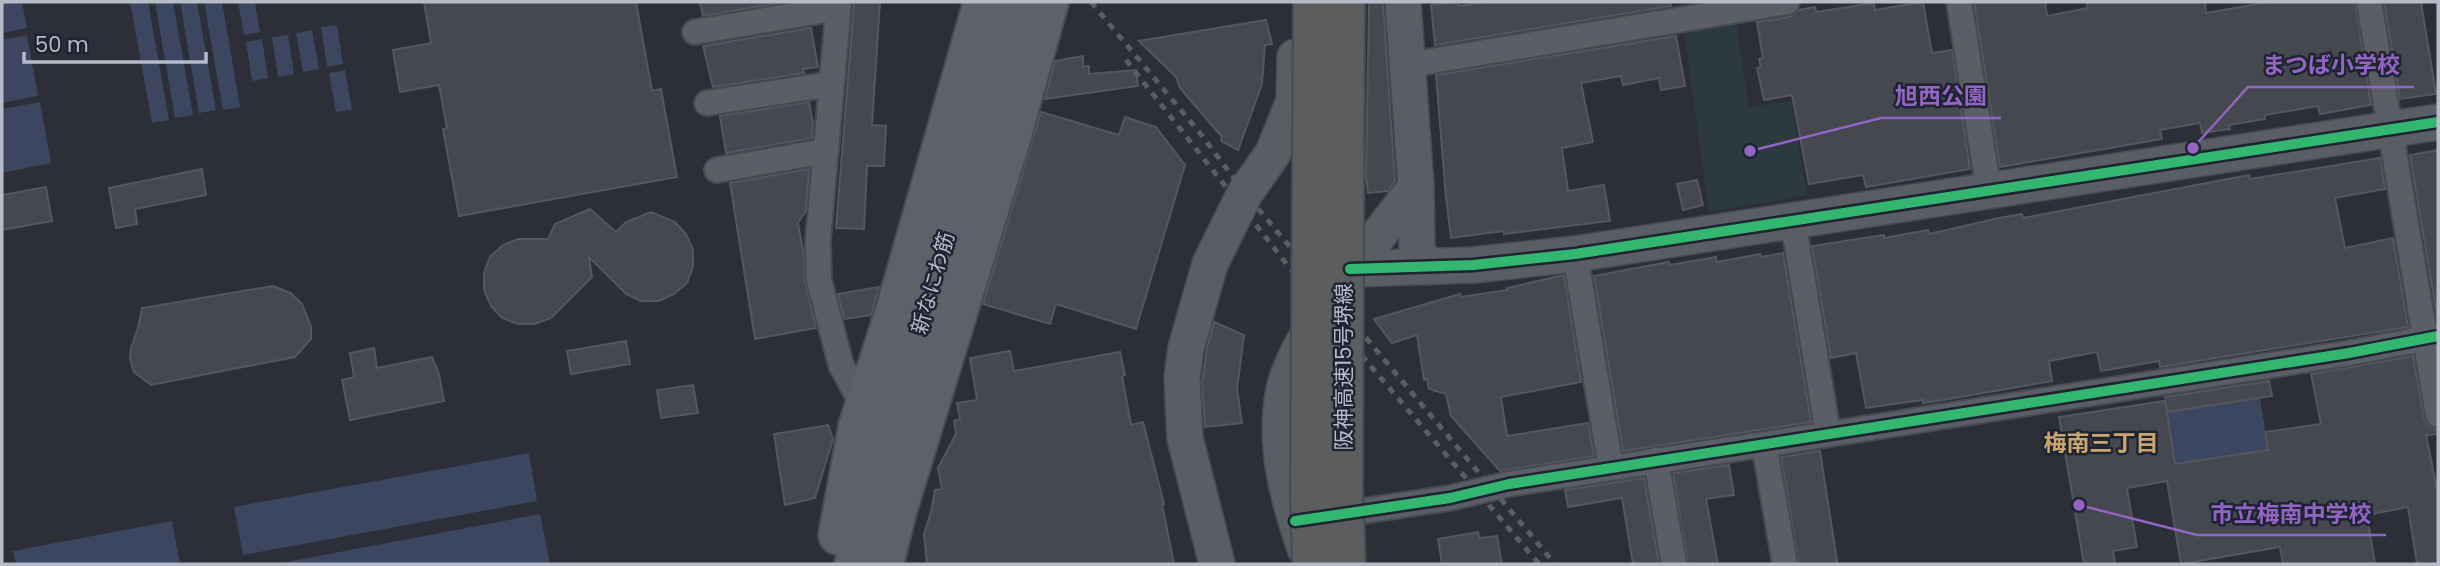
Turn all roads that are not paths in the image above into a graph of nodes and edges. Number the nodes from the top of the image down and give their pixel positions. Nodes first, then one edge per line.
1 (983, 2) edge
2 (1013, 2) edge
3 (1049, 2) edge
4 (1297, 2) edge
5 (1313, 2) edge
6 (1345, 2) edge
7 (1355, 2) edge
8 (1403, 2) edge
9 (1787, 2) edge
10 (1959, 2) edge
11 (2369, 2) edge
12 (839, 5) edge
13 (695, 32) dead end
14 (1408, 65) junction
15 (832, 84) junction
16 (706, 103) dead end
17 (2438, 122) edge
18 (2390, 130) junction
19 (826, 151) junction
20 (717, 170) dead end
21 (1416, 187) junction
22 (1989, 191) junction
23 (1793, 221) junction
24 (1575, 254) junction
25 (1430, 267) junction
26 (1350, 269) junction
27 (2432, 337) edge
28 (864, 407) junction
29 (2438, 415) edge
30 (1828, 433) junction
31 (1764, 444) junction
32 (1656, 460) junction
33 (1611, 468) junction
34 (1295, 521) junction
35 (833, 564) edge
36 (853, 564) edge
37 (884, 564) edge
38 (1217, 564) edge
39 (1311, 564) edge
40 (1346, 564) edge
41 (1674, 564) edge
42 (1785, 564) edge

1 - 28 main road
2 - 36 main road, 新なにわ筋
3 - 37 main road
4 - 38 street
5 - 39 highway, 阪神高速15号堺線, bridge
6 - 40 highway, 阪神高速15号堺線, bridge
7 - 26 street
8 - 14 street
9 - 14 street
10 - 22 street
11 - 18 street
12 - 13 street
12 - 15 street
14 - 21 street
15 - 16 street
15 - 19 street
17 - 18 street
18 - 22 street
18 - 27 street
19 - 20 street
19 - 28 street
21 - 25 street
21 - 26 street
22 - 23 street
23 - 24 street
23 - 30 street
24 - 25 street
24 - 33 street
25 - 26 street
26 - 34 street
27 - 29 street
27 - 30 street
28 - 35 main road
30 - 31 street
31 - 32 street
31 - 42 street
32 - 33 street
32 - 41 street
33 - 34 street
34 - 39 street

